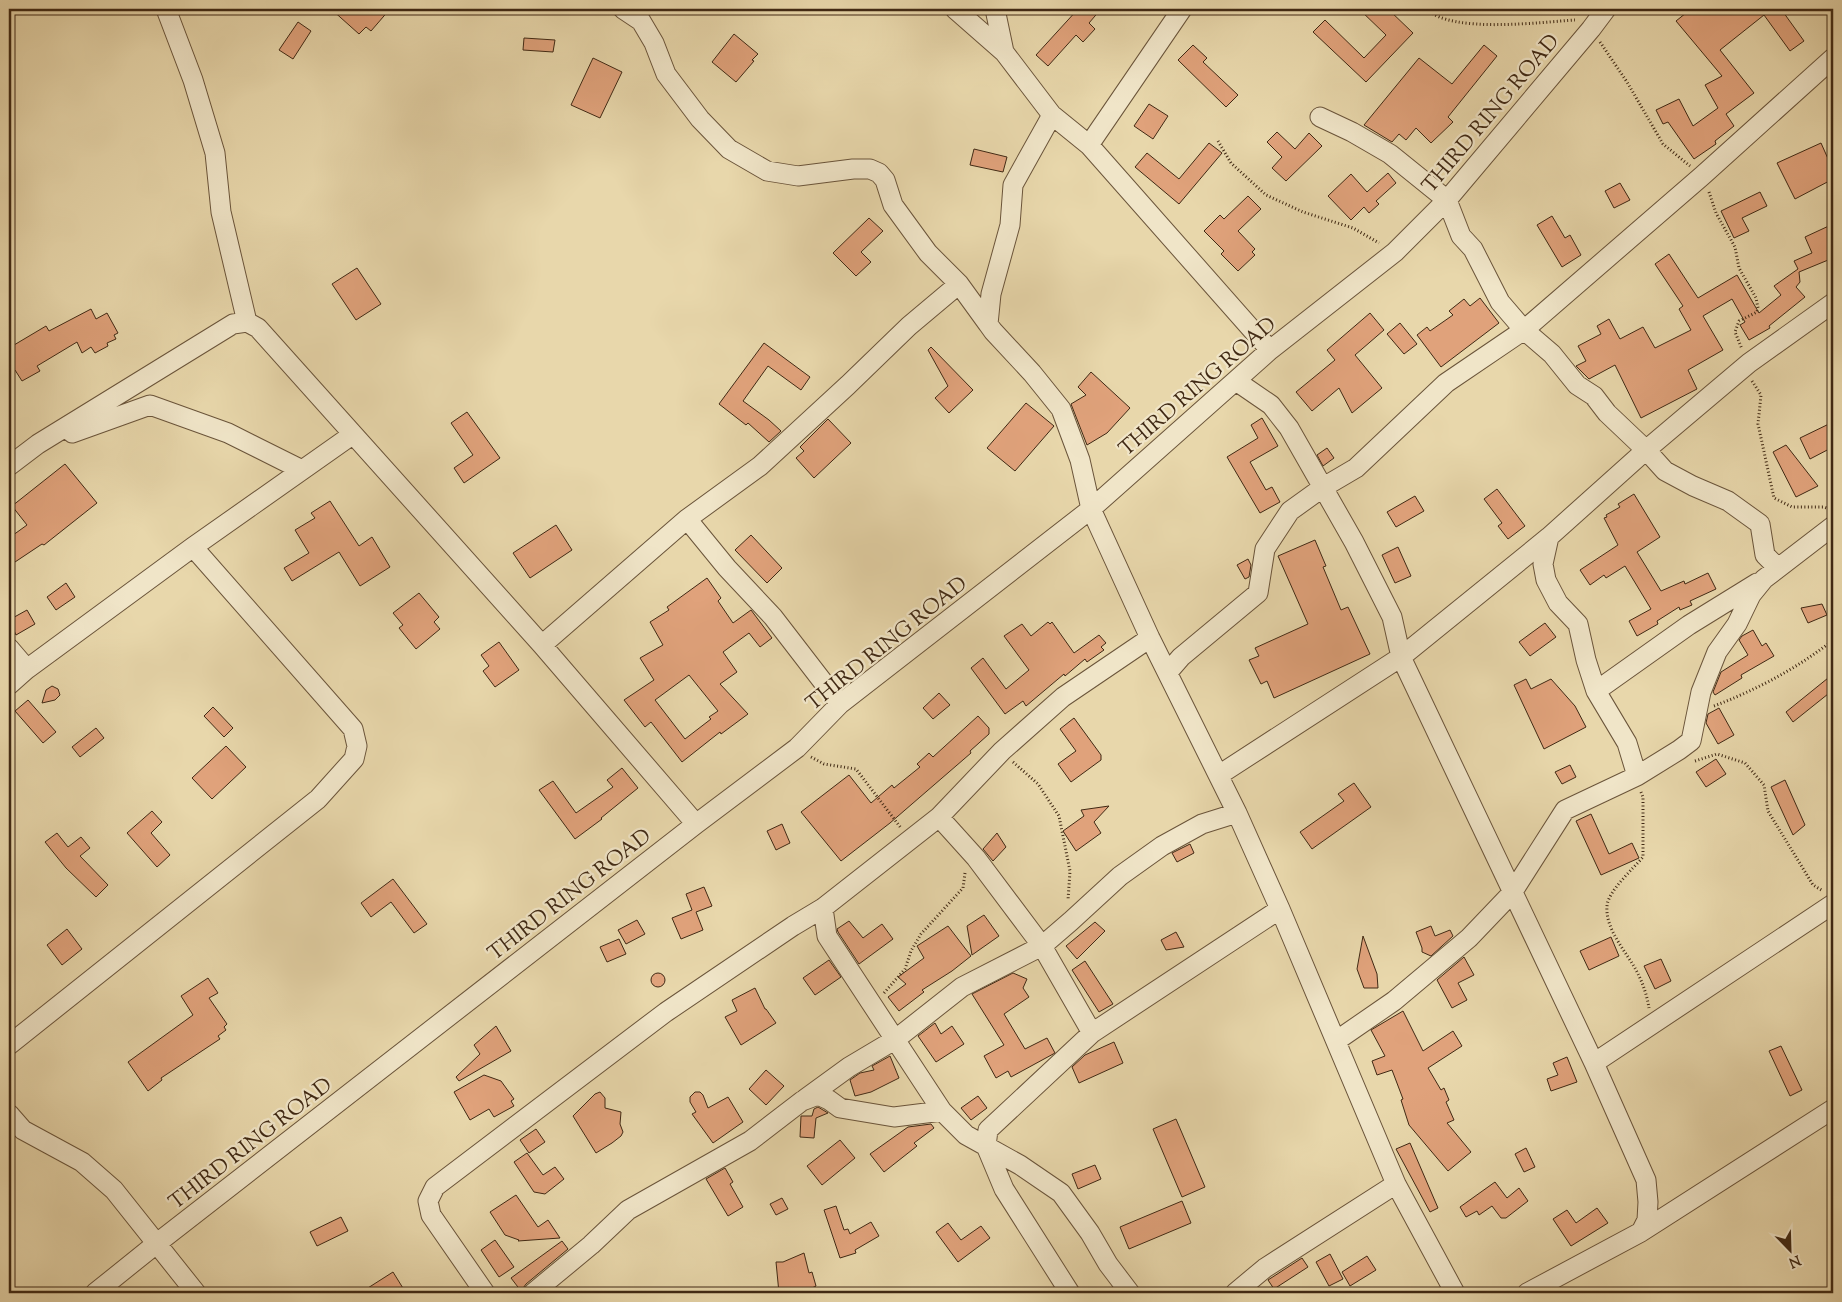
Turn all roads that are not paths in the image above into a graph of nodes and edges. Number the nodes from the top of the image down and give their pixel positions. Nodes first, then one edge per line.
1 (166, 9) edge
2 (623, 9) edge
3 (955, 9) edge
4 (995, 9) edge
5 (1182, 9) edge
6 (1602, 14) edge
7 (1004, 52) junction
8 (1833, 58) edge
9 (1052, 115) junction
10 (1320, 116) dead end
11 (1089, 146) junction
12 (1448, 200) junction
13 (959, 284) junction
14 (1830, 313) edge
15 (247, 322) junction
16 (988, 324) junction
17 (1524, 330) junction
18 (1270, 350) junction
19 (1236, 381) junction
20 (352, 435) junction
21 (38, 444) junction
22 (1646, 450) junction
23 (9, 466) edge
24 (302, 470) junction
25 (1322, 488) junction
26 (1090, 509) junction
27 (687, 519) junction
28 (1833, 526) edge
29 (1549, 537) junction
30 (193, 547) junction
31 (1771, 573) junction
32 (1150, 638) junction
33 (542, 645) junction
34 (9, 648) edge
35 (1401, 657) junction
36 (27, 669) junction
37 (1168, 672) junction
38 (9, 684) edge
39 (1596, 691) junction
40 (840, 704) junction
41 (1219, 775) junction
42 (1637, 776) junction
43 (1237, 813) junction
44 (938, 817) junction
45 (696, 824) junction
46 (1512, 893) junction
47 (1830, 898) edge
48 (823, 908) junction
49 (1280, 908) junction
50 (793, 926) junction
51 (828, 936) junction
52 (1042, 946) junction
53 (1092, 1033) junction
54 (896, 1039) junction
55 (1336, 1041) junction
56 (9, 1045) edge
57 (1594, 1063) junction
58 (802, 1101) junction
59 (1833, 1108) edge
60 (942, 1111) junction
61 (9, 1114) edge
62 (986, 1146) junction
63 (1396, 1184) junction
64 (1641, 1232) junction
65 (156, 1244) junction
66 (95, 1293) edge
67 (196, 1293) edge
68 (485, 1293) edge
69 (533, 1293) edge
70 (1070, 1293) edge
71 (1130, 1293) edge
72 (1235, 1293) edge
73 (1455, 1293) edge
74 (1527, 1293) edge

1 - 15 street
2 - 13 street
3 - 7 street
4 - 7 street
5 - 11 street
6 - 12 street, THIRD RING ROAD
7 - 9 street
8 - 17 street
9 - 11 street
9 - 16 street
10 - 12 street
11 - 18 street
12 - 17 street
12 - 18 street, THIRD RING ROAD
13 - 16 street
13 - 27 street
14 - 22 street
15 - 20 street
15 - 21 street
16 - 26 street
17 - 22 street
17 - 25 street
18 - 19 street, THIRD RING ROAD
19 - 25 street
19 - 26 street, THIRD RING ROAD
20 - 24 street
20 - 33 street
21 - 23 street
21 - 24 street
22 - 29 street
22 - 31 street
24 - 30 street
25 - 35 street
25 - 37 street
26 - 32 street
26 - 40 street, THIRD RING ROAD
27 - 33 street
27 - 40 street
28 - 31 street
29 - 35 street
29 - 39 street
30 - 36 street
30 - 56 street
31 - 39 street
31 - 42 street
32 - 37 street
32 - 44 street
33 - 45 street
34 - 36 street
35 - 41 street
35 - 46 street
36 - 38 street
37 - 41 street
39 - 42 street
40 - 45 street, THIRD RING ROAD
41 - 43 street
42 - 46 street
43 - 49 street
43 - 52 street
44 - 48 street
44 - 52 street
45 - 65 street, THIRD RING ROAD
46 - 55 street
46 - 57 street
47 - 57 street
48 - 50 street
48 - 51 street
49 - 53 street
49 - 55 street
50 - 51 street
50 - 68 street
51 - 54 street
52 - 53 street
52 - 54 street
53 - 62 street
54 - 58 street
54 - 60 street
55 - 63 street
57 - 64 street
58 - 60 street
58 - 69 street
59 - 64 street
60 - 62 street
61 - 65 street
62 - 70 street
62 - 71 street
63 - 72 street
63 - 73 street
64 - 74 street
65 - 66 street, THIRD RING ROAD
65 - 67 street

